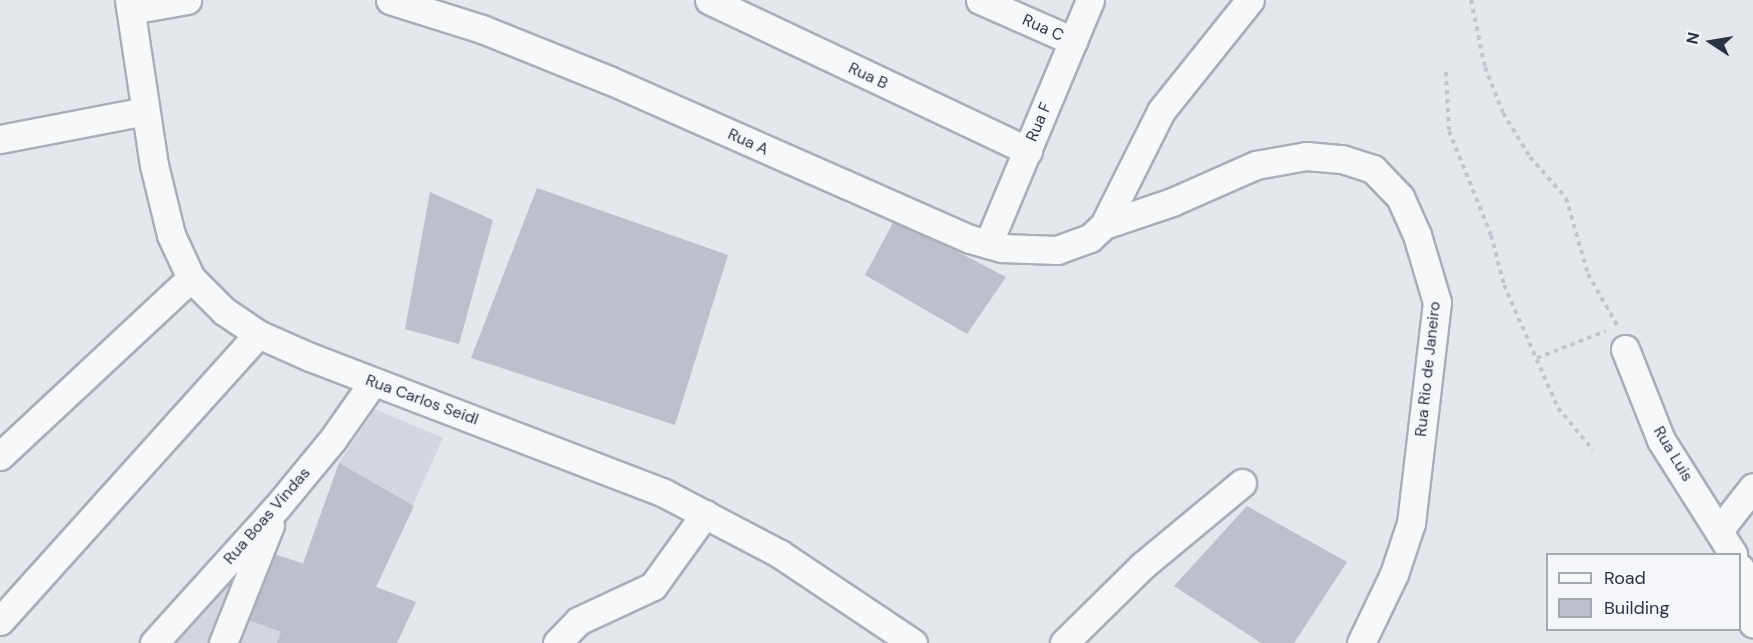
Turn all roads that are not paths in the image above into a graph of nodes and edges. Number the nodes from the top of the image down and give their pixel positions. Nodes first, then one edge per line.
1 (187, 0) edge
2 (390, 0) edge
3 (709, 0) edge
4 (980, 0) edge
5 (1090, 0) edge
6 (1250, 0) edge
7 (130, 5) edge
8 (1073, 42) junction
9 (145, 111) junction
10 (0, 139) edge
11 (1028, 150) junction
12 (1104, 225) junction
13 (988, 244) junction
14 (191, 278) junction
15 (258, 334) junction
16 (1621, 338) road end
17 (373, 382) junction
18 (0, 456) edge
19 (1242, 483) dead end
20 (1753, 488) edge
21 (277, 507) junction
22 (705, 514) junction
23 (1720, 529) junction
24 (1732, 553) edge
25 (1741, 572) edge
26 (0, 621) edge
27 (1753, 623) edge
28 (154, 643) edge
29 (223, 643) edge
30 (557, 643) edge
31 (913, 643) edge
32 (1064, 643) edge
33 (1361, 643) edge

1 - 7 street
2 - 13 street, Rua A
3 - 11 street, Rua B
4 - 8 street, Rua C
5 - 8 street, Rua F
6 - 12 street
7 - 9 street, Rua Carlos Seidl
8 - 11 street, Rua F
9 - 10 street
9 - 14 street, Rua Carlos Seidl
11 - 13 street, Rua F
12 - 13 street, Rua A
12 - 33 street, Rua Rio de Janeiro
14 - 15 street, Rua Carlos Seidl
14 - 18 street
15 - 17 street, Rua Carlos Seidl
15 - 26 street
16 - 23 street, Rua Luis
17 - 21 street, Rua Boas Vindas
17 - 22 street, Rua Carlos Seidl
19 - 32 street
20 - 23 street
21 - 28 street, Rua Boas Vindas
21 - 29 street
22 - 30 street
22 - 31 street, Rua Carlos Seidl
23 - 24 street, Rua Luis
25 - 27 street

